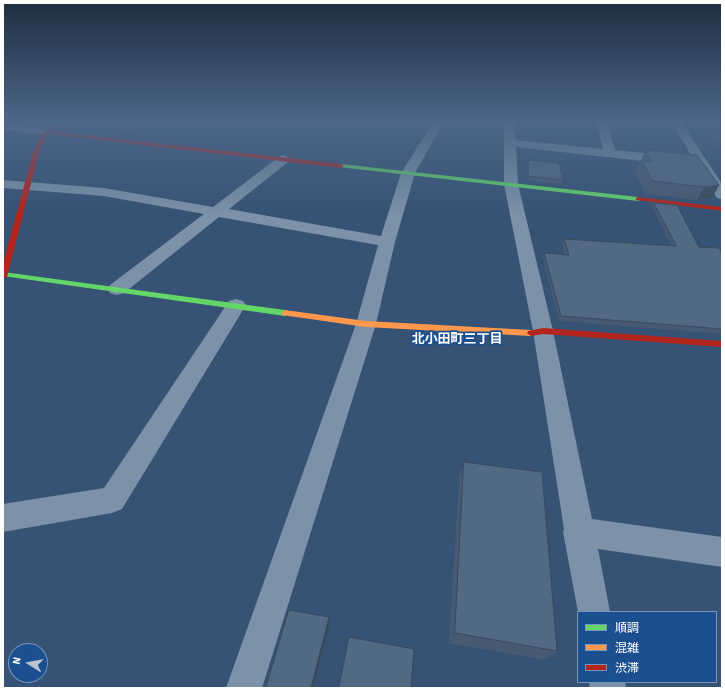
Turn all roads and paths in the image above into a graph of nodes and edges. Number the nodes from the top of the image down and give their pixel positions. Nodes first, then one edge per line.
1 (36, 152) edge
2 (218, 152) edge
3 (421, 152) edge
4 (510, 152) edge
5 (592, 152) edge
6 (696, 152) edge
7 (610, 154) joint
8 (284, 160) junction
9 (703, 163) junction
10 (408, 173) junction
11 (3, 184) edge
12 (511, 184) junction
13 (28, 186) junction
14 (722, 195) edge
15 (722, 209) edge
16 (216, 212) junction
17 (387, 242) junction
18 (3, 275) edge
19 (117, 289) junction
20 (236, 306) junction
21 (366, 324) junction
22 (543, 331) junction
23 (722, 344) edge
24 (3, 518) edge
25 (578, 532) junction
26 (722, 552) edge
27 (594, 611) edge
28 (244, 688) edge

1 - 13 street
2 - 8 street
3 - 10 street
4 - 12 street
5 - 7 street
6 - 9 street
7 - 9 street
8 - 10 street
8 - 16 street
9 - 14 street
10 - 12 street
10 - 17 street
11 - 13 street
12 - 15 street
12 - 22 street
13 - 16 street
13 - 18 street
16 - 17 street
16 - 19 street
17 - 21 street
18 - 19 street
19 - 20 street
20 - 21 street
20 - 24 street
21 - 22 street
21 - 28 street
22 - 23 street
22 - 25 street
25 - 26 street
25 - 27 street

